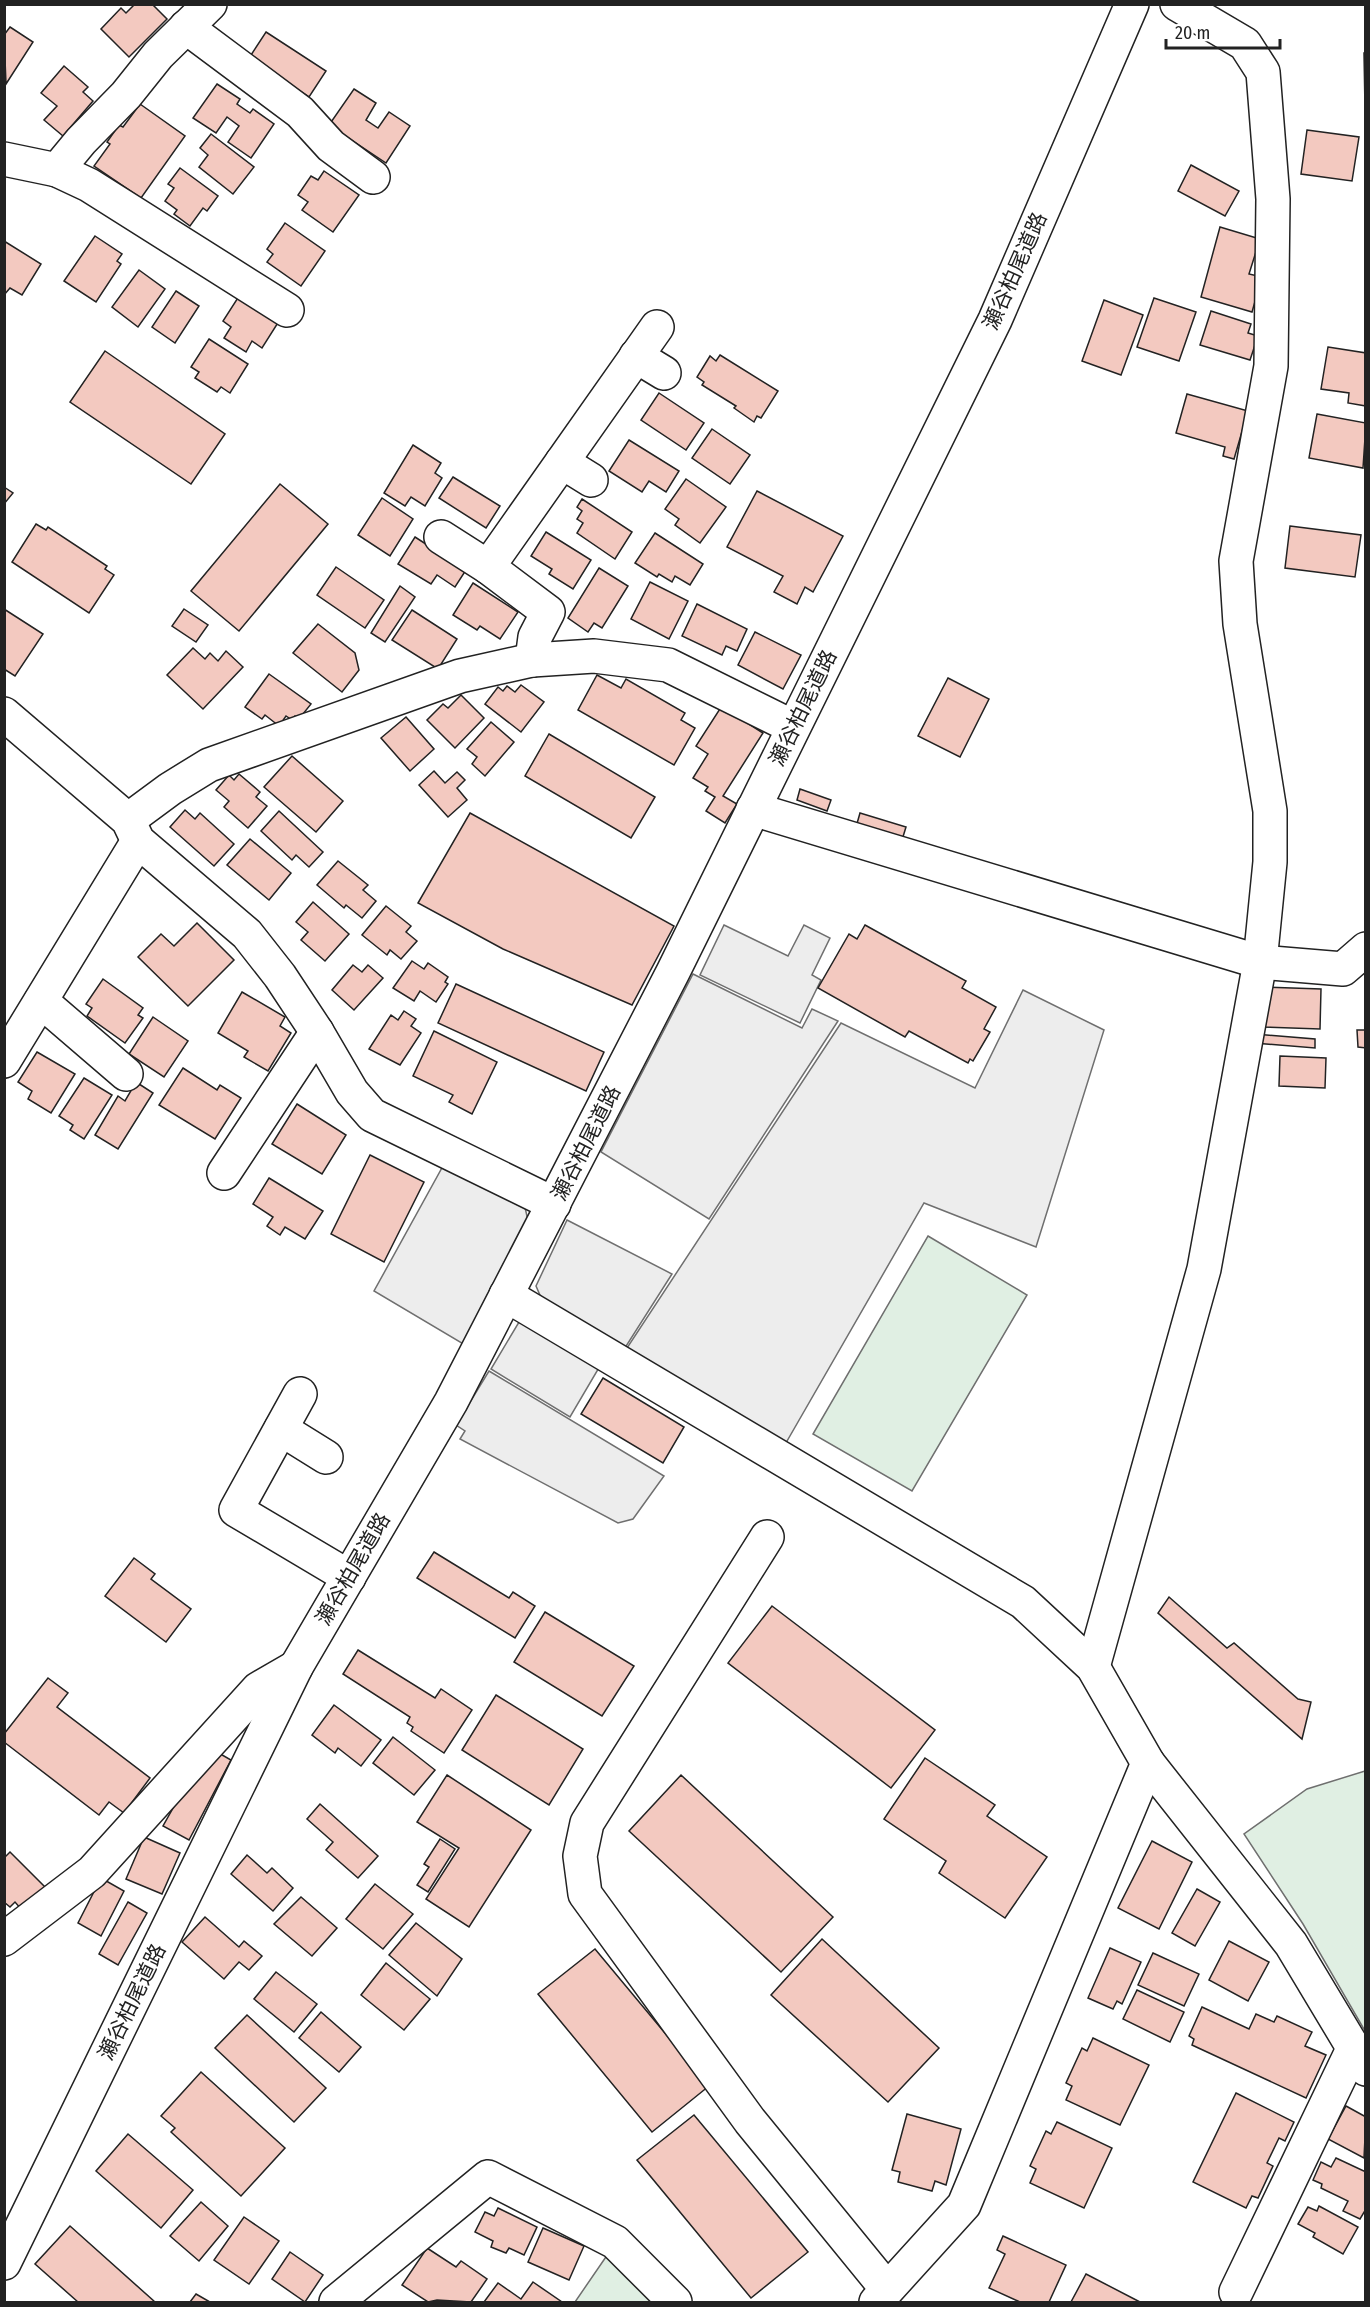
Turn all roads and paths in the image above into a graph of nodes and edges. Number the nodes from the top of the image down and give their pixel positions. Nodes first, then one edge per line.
1 (210, 4) edge
2 (1132, 4) edge
3 (1177, 4) edge
4 (186, 27) junction
5 (4, 159) edge
6 (57, 170) junction
7 (373, 177) dead end
8 (287, 310) dead end
9 (657, 327) dead end
10 (562, 462) junction
11 (591, 480) dead end
12 (441, 537) dead end
13 (488, 567) junction
14 (532, 660) junction
15 (4, 714) edge
16 (793, 727) junction
17 (753, 809) junction
18 (133, 830) junction
19 (1365, 949) edge
20 (1260, 962) junction
21 (41, 1001) junction
22 (317, 1032) junction
23 (4, 1061) edge
24 (126, 1074) dead end
25 (224, 1173) dead end
26 (554, 1204) junction
27 (506, 1295) junction
28 (300, 1394) dead end
29 (281, 1429) junction
30 (326, 1457) dead end
31 (767, 1537) dead end
32 (349, 1576) junction
33 (296, 1667) junction
34 (1093, 1667) junction
35 (1148, 1763) junction
36 (4, 1939) edge
37 (1360, 2058) edge
38 (4, 2263) edge
39 (1236, 2292) dead end
40 (882, 2296) edge
41 (336, 2302) edge
42 (675, 2302) edge

1 - 4 street
2 - 16 street, 瀬谷柏尾道路
3 - 20 street
4 - 6 street
4 - 7 street
5 - 6 street
6 - 8 street
9 - 10 street
10 - 11 street
10 - 13 street
12 - 13 street
13 - 14 street
14 - 16 street
14 - 18 street
15 - 18 street
16 - 17 street, 瀬谷柏尾道路
17 - 20 street
17 - 26 street, 瀬谷柏尾道路
18 - 21 street
18 - 22 street
19 - 20 street
20 - 34 street
21 - 23 street
21 - 24 street
22 - 25 street
22 - 26 street
26 - 27 street, 瀬谷柏尾道路
27 - 32 street, 瀬谷柏尾道路
27 - 34 street
28 - 29 street
29 - 30 street
29 - 32 street
31 - 40 street
32 - 33 street, 瀬谷柏尾道路
33 - 36 street
33 - 38 street, 瀬谷柏尾道路
34 - 35 street
35 - 37 street
35 - 40 street
37 - 39 street
41 - 42 street

